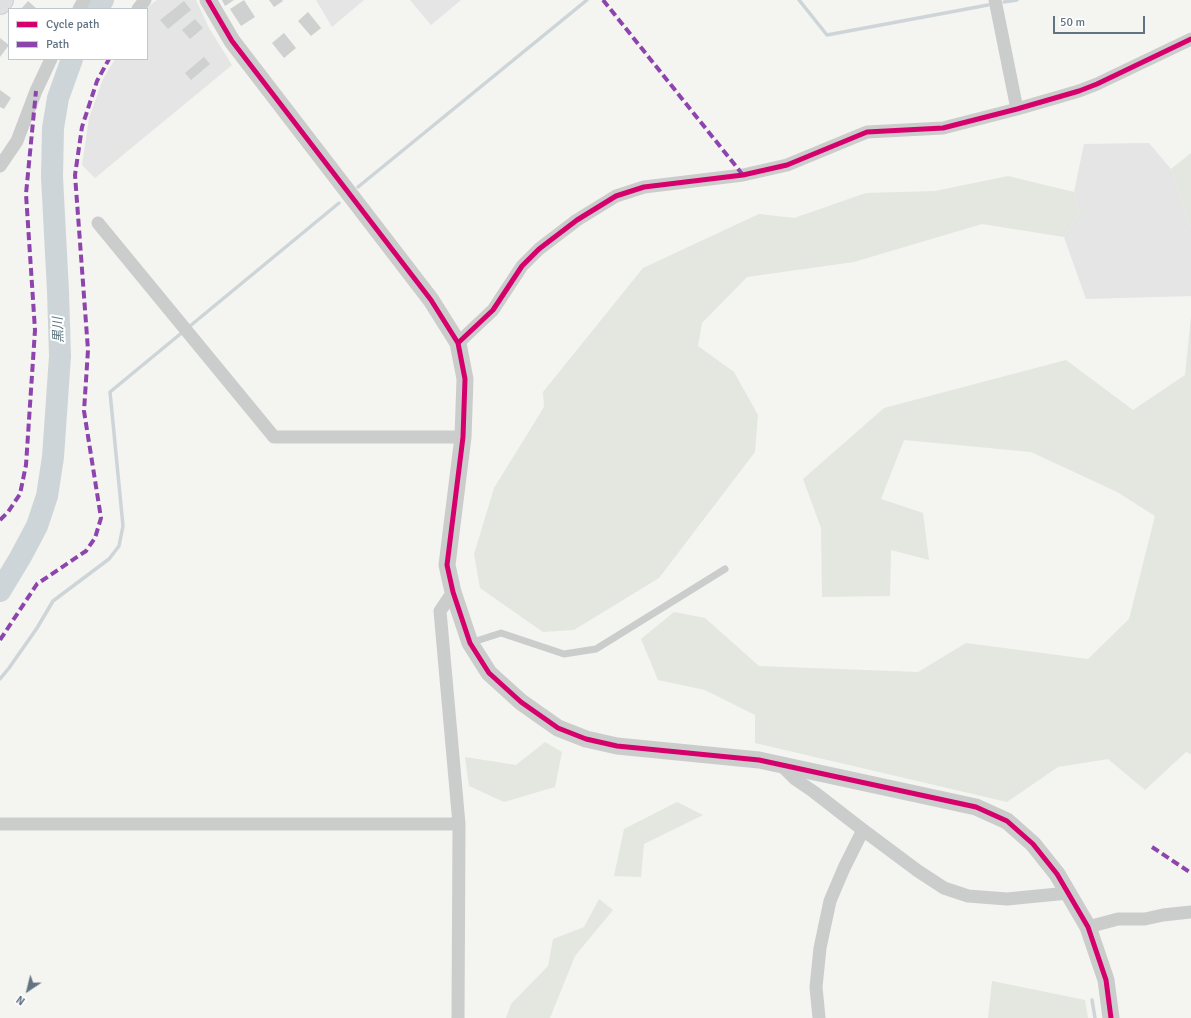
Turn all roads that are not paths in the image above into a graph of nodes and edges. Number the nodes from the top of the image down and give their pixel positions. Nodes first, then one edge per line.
1 (2, 0) edge
2 (208, 0) edge
3 (996, 0) edge
4 (0, 3) edge
5 (1191, 39) edge
6 (51, 60) edge
7 (1017, 109) junction
8 (0, 166) edge
9 (98, 223) dead end
10 (458, 343) junction
11 (463, 437) junction
12 (725, 569) dead end
13 (453, 592) junction
14 (470, 643) junction
15 (780, 764) junction
16 (0, 824) edge
17 (459, 824) junction
18 (863, 830) junction
19 (1068, 893) junction
20 (1191, 912) edge
21 (1088, 927) junction
22 (458, 1018) edge
23 (819, 1018) edge
24 (1111, 1018) edge

1 - 4 highway
2 - 10 street
3 - 7 street
5 - 7 street
6 - 8 street
7 - 10 street
9 - 11 street
10 - 11 street
11 - 13 street
12 - 14 lane
13 - 14 street
13 - 17 street
14 - 15 street
15 - 18 street
15 - 19 street
16 - 17 street
17 - 22 street
18 - 19 street
18 - 23 street
19 - 21 street
20 - 21 street
21 - 24 street

